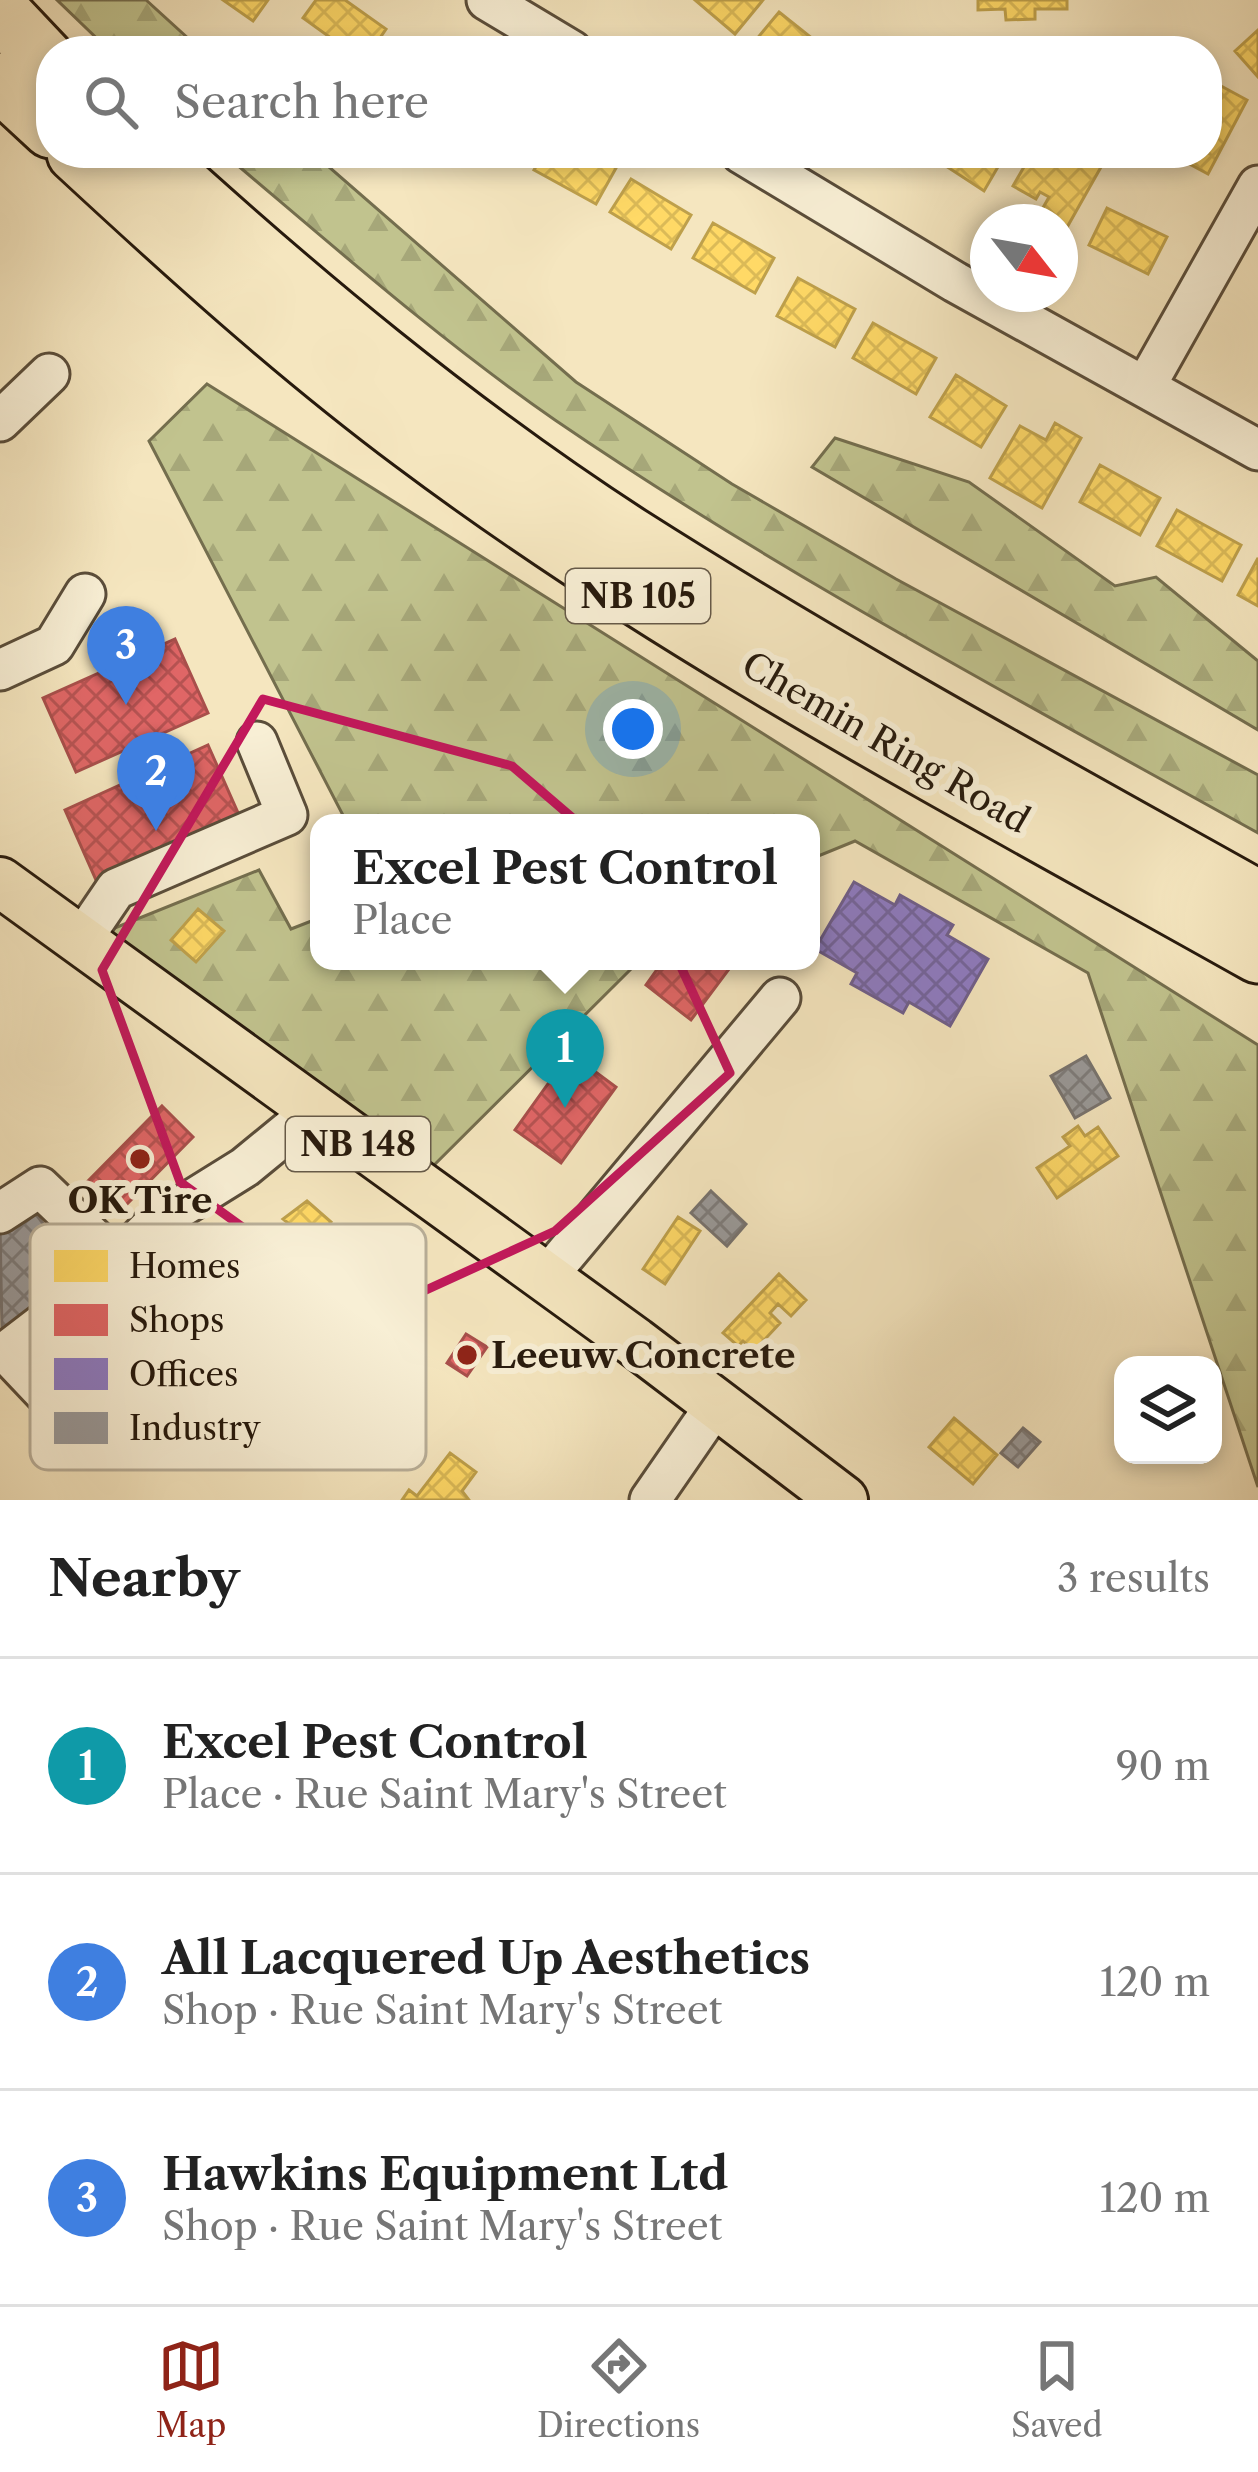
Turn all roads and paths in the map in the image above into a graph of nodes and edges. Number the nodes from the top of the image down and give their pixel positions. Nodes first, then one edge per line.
1 (487, 0) edge
2 (0, 11) edge
3 (546, 14) edge
4 (36, 49) edge
5 (0, 82) edge
6 (36, 116) edge
7 (92, 168) edge
8 (163, 168) edge
9 (767, 168) edge
10 (1258, 186) edge
11 (49, 374) dead end
12 (1145, 387) junction
13 (0, 421) edge
14 (1258, 450) edge
15 (85, 594) dead end
16 (0, 670) edge
17 (257, 742) dead end
18 (0, 882) edge
19 (1258, 900) edge
20 (80, 942) junction
21 (1258, 954) edge
22 (780, 998) dead end
23 (312, 1112) junction
24 (0, 1213) edge
25 (78, 1224) edge
26 (153, 1224) edge
27 (544, 1280) junction
28 (30, 1328) edge
29 (3, 1349) edge
30 (30, 1377) edge
31 (715, 1406) junction
32 (657, 1496) edge
33 (843, 1500) edge

1 - 3 street
2 - 4 highway
5 - 6 highway
7 - 21 highway, Chemin Ring Road / NB 105
8 - 19 highway, Chemin Ring Road / NB 105
9 - 12 street
10 - 12 street
11 - 13 street
12 - 14 street
15 - 16 street
17 - 20 street
18 - 20 main road, NB 148
20 - 23 main road, NB 148
22 - 27 street
23 - 26 street
23 - 27 main road, NB 148
24 - 25 street
27 - 31 main road, NB 148
28 - 29 street
29 - 30 street
31 - 32 street
31 - 33 main road, NB 148

